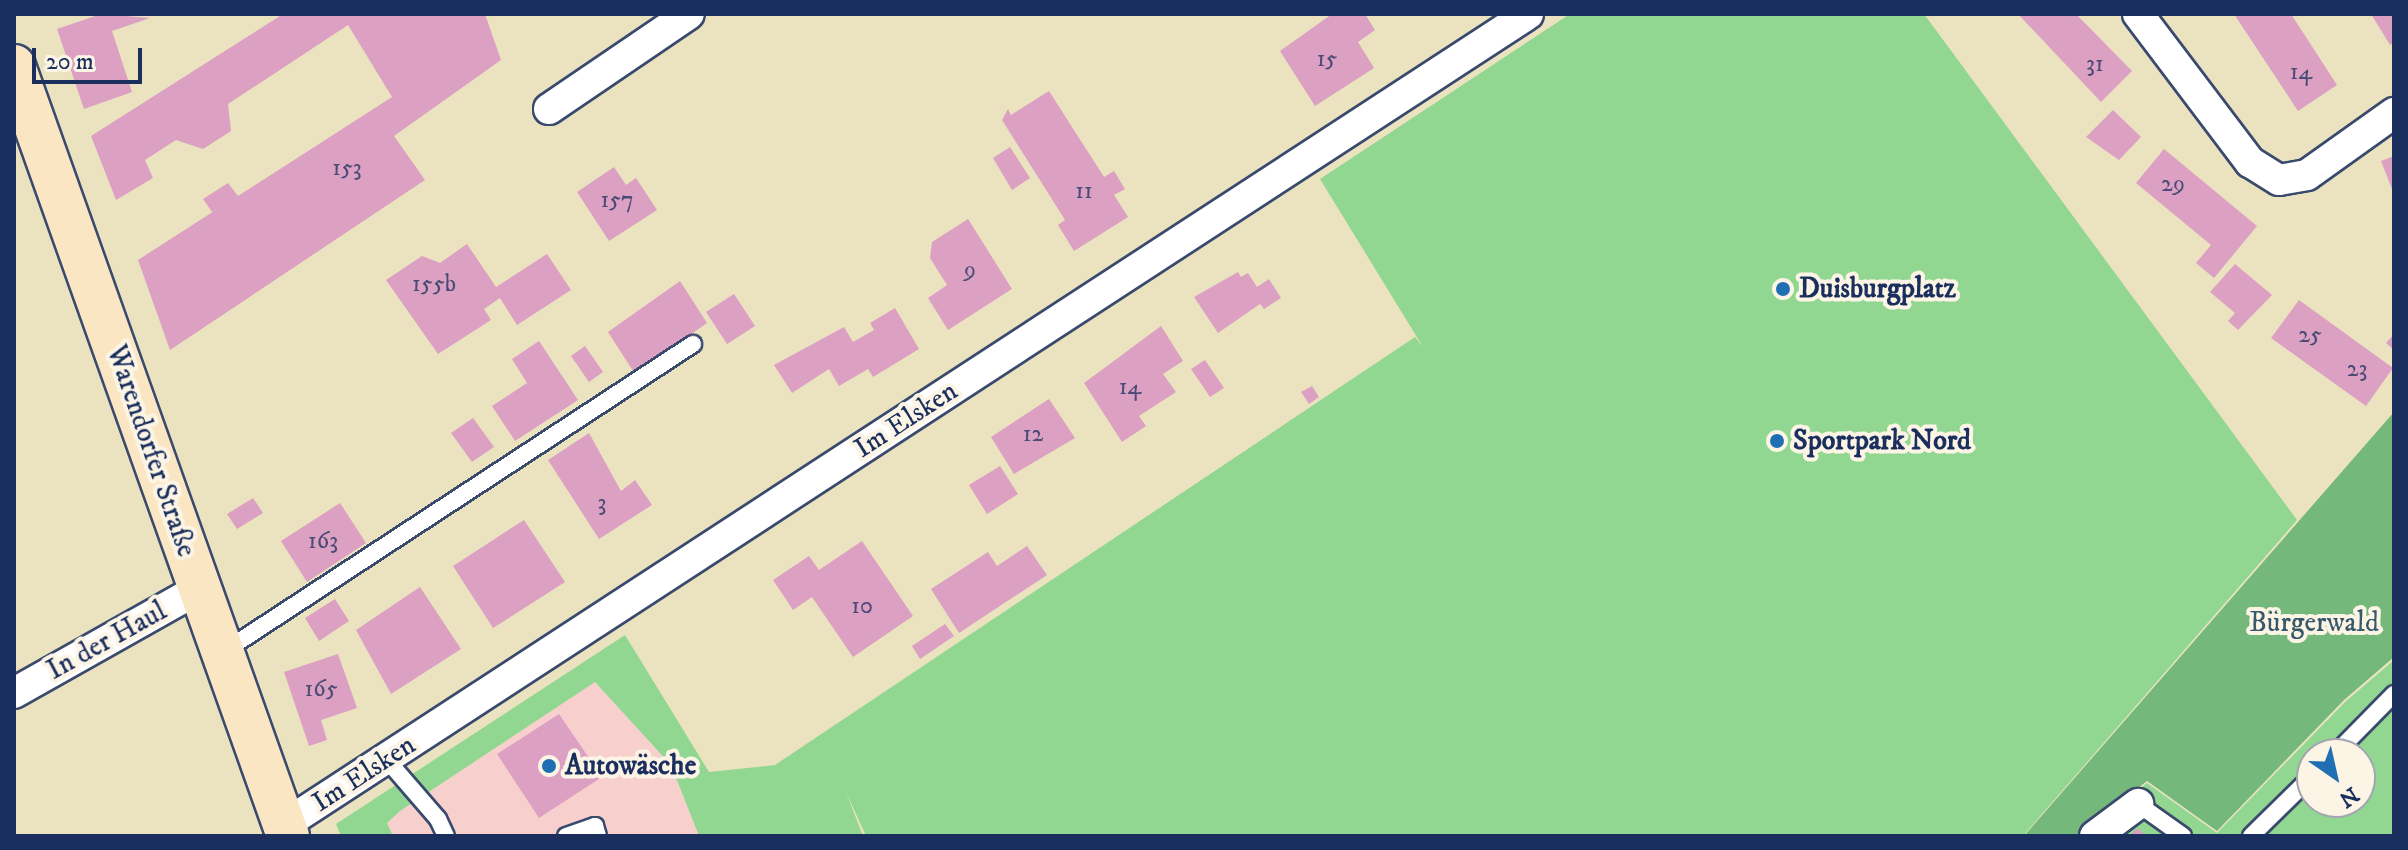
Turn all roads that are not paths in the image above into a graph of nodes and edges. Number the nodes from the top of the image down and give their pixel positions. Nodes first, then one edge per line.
1 (689, 14) edge
2 (1528, 14) edge
3 (2138, 14) edge
4 (14, 66) edge
5 (549, 109) dead end
6 (2394, 113) edge
7 (693, 344) dead end
8 (200, 588) junction
9 (221, 653) junction
10 (14, 693) edge
11 (2394, 694) edge
12 (2351, 738) edge
13 (387, 760) junction
14 (2296, 792) edge
15 (2138, 804) joint
16 (286, 830) edge
17 (446, 836) edge
18 (566, 836) edge
19 (598, 836) edge
20 (2095, 836) edge
21 (2183, 836) edge
22 (2251, 836) edge

1 - 5 street
2 - 13 street, Im Elsken
3 - 6 street
4 - 8 main road, Warendorfer Straße
7 - 9 lane
8 - 9 main road, Warendorfer Straße
8 - 10 street, In der Haul
9 - 16 main road, Warendorfer Straße
11 - 12 lane
13 - 16 street, Im Elsken
13 - 17 lane
14 - 22 lane
15 - 20 street
15 - 21 lane
18 - 19 lane

